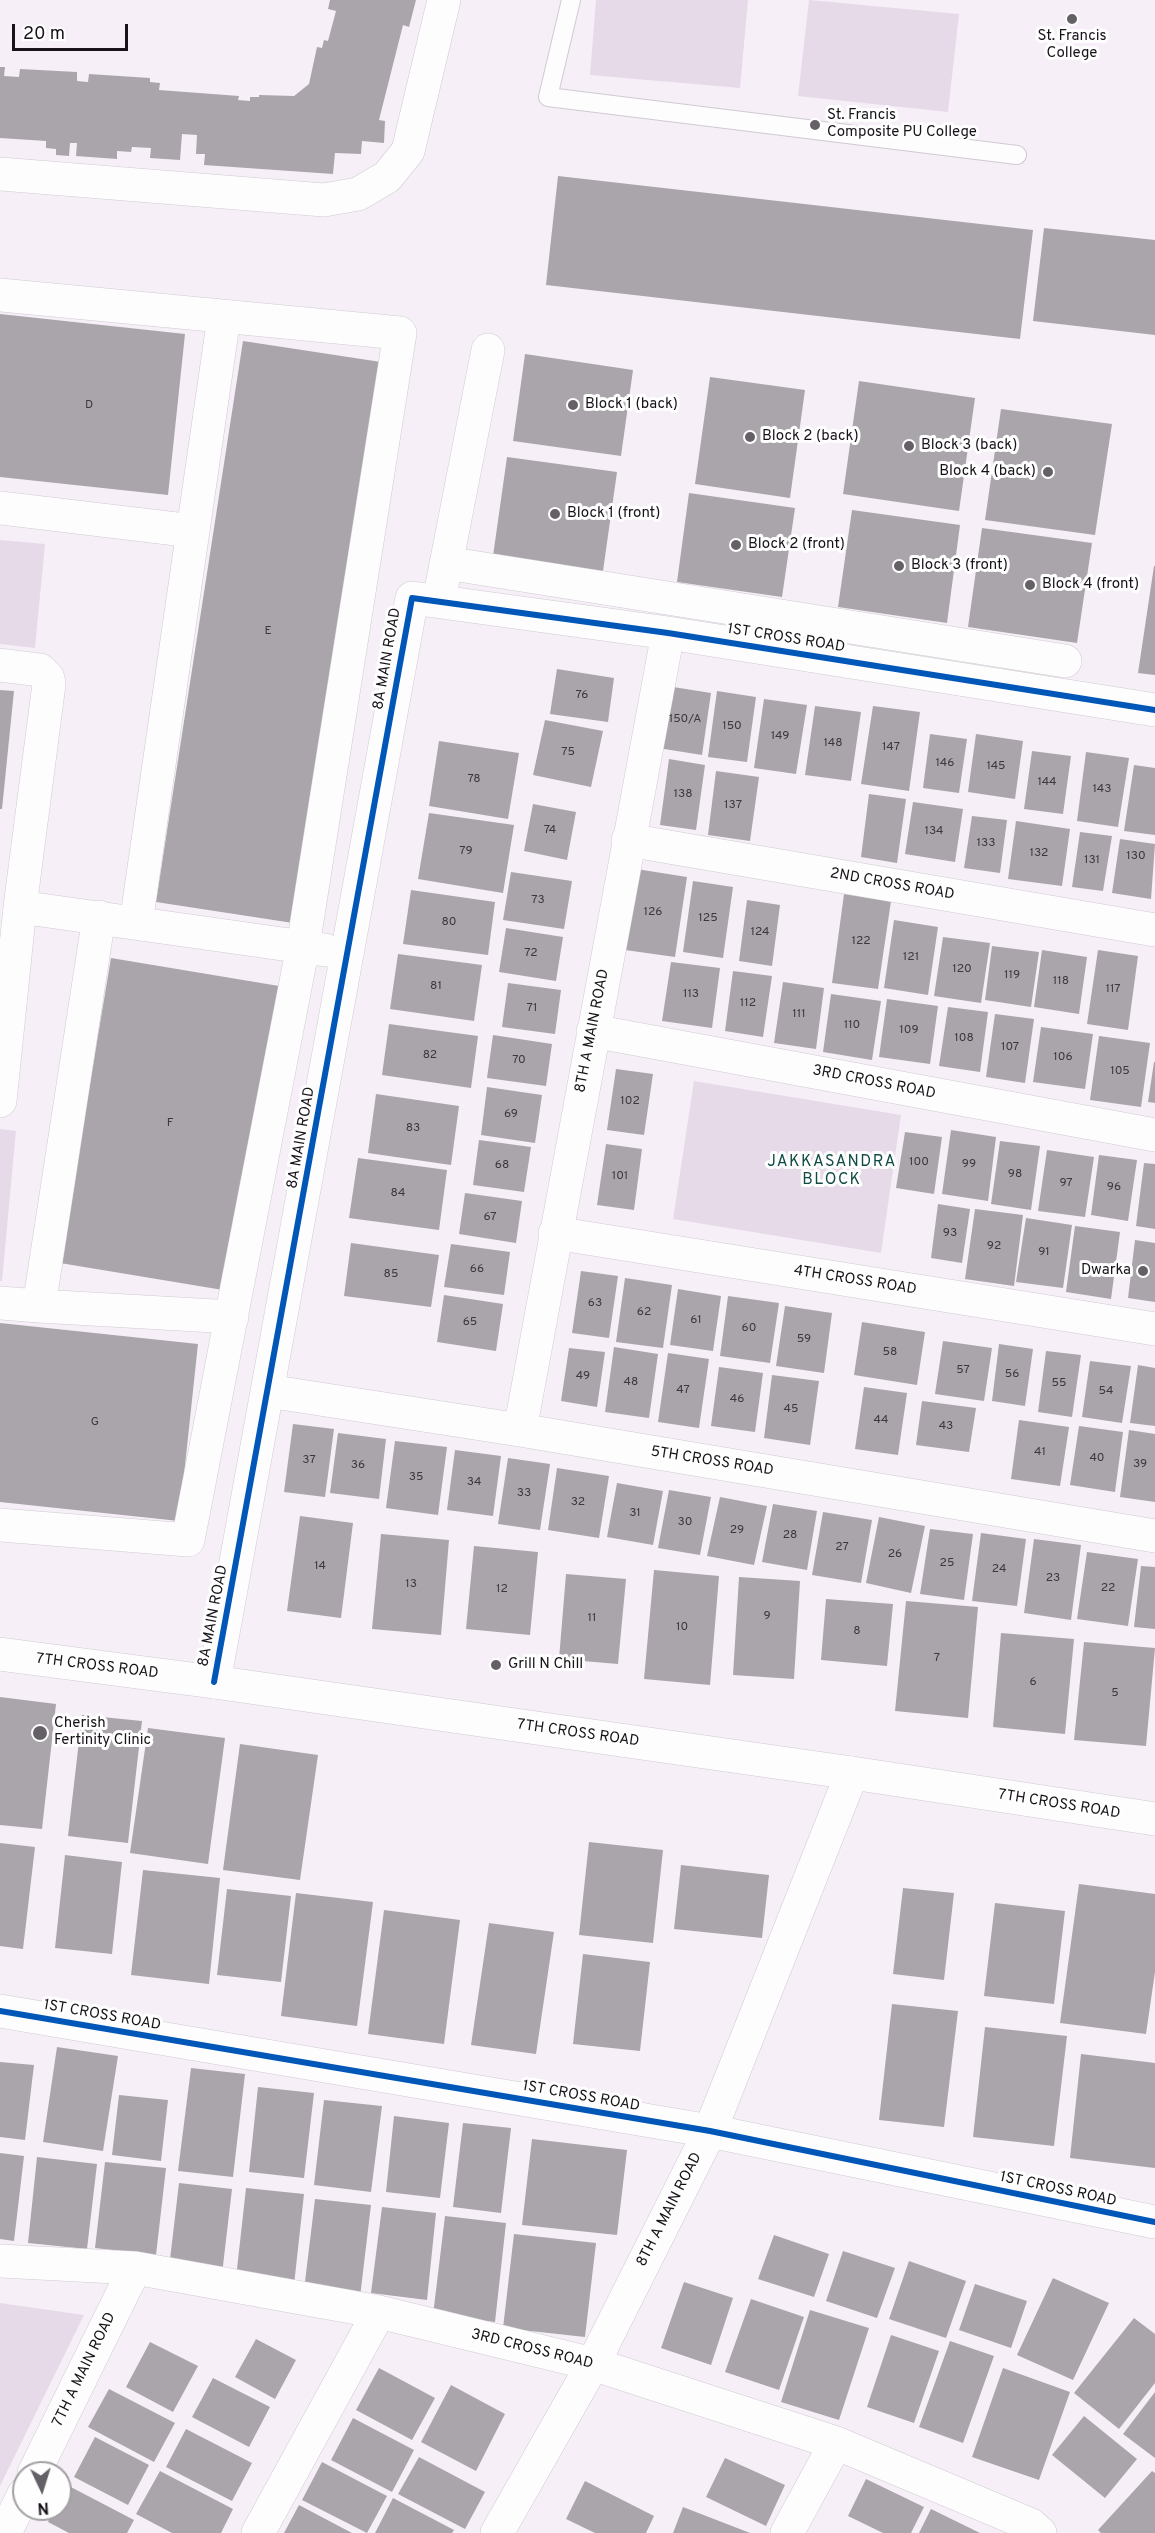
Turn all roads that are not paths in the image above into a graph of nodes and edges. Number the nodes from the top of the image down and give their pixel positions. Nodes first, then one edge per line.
1 (444, 0) edge
2 (571, 0) edge
3 (1017, 155) dead end
4 (0, 174) edge
5 (0, 295) edge
6 (224, 317) junction
7 (488, 350) dead end
8 (0, 508) edge
9 (193, 531) junction
10 (446, 563) junction
11 (425, 600) junction
12 (811, 621) junction
13 (668, 633) junction
14 (805, 655) junction
15 (1065, 661) dead end
16 (0, 665) edge
17 (1155, 710) edge
18 (628, 840) junction
19 (20, 907) junction
20 (99, 917) junction
21 (136, 923) junction
22 (1155, 930) edge
23 (303, 946) junction
24 (347, 954) junction
25 (593, 1031) junction
26 (0, 1101) edge
27 (1155, 1136) edge
28 (555, 1233) junction
29 (0, 1303) edge
30 (39, 1306) junction
31 (232, 1317) junction
32 (1155, 1329) edge
33 (268, 1391) junction
34 (520, 1430) junction
35 (0, 1525) edge
36 (1155, 1536) edge
37 (0, 1654) edge
38 (214, 1682) junction
39 (852, 1773) junction
40 (1155, 1820) edge
41 (0, 2011) edge
42 (710, 2131) junction
43 (1155, 2222) edge
44 (0, 2261) edge
45 (135, 2268) junction
46 (379, 2312) junction
47 (593, 2364) junction
48 (836, 2443) junction
49 (40, 2461) edge
50 (12, 2519) edge
51 (1032, 2530) edge
52 (5, 2533) edge
53 (258, 2533) edge
54 (497, 2533) edge
55 (787, 2533) edge

1 - 4 street
2 - 3 lane
5 - 6 street
6 - 9 street
6 - 23 street
7 - 10 street, 8A MAIN ROAD
8 - 9 street
9 - 21 street
10 - 11 street, 8A MAIN ROAD
10 - 12 street
11 - 13 street, 1ST CROSS ROAD
11 - 24 street, 8A MAIN ROAD
12 - 14 street
12 - 15 street
13 - 14 street, 1ST CROSS ROAD
13 - 18 street, 8TH A MAIN ROAD
14 - 17 street, 1ST CROSS ROAD
16 - 19 street
18 - 22 street, 2ND CROSS ROAD
18 - 25 street, 8TH A MAIN ROAD
19 - 20 street
19 - 26 street
20 - 21 street
20 - 30 street
21 - 23 street
23 - 24 street
23 - 31 street
24 - 33 street, 8A MAIN ROAD
25 - 27 street, 3RD CROSS ROAD
25 - 28 street, 8TH A MAIN ROAD
28 - 32 street, 4TH CROSS ROAD
28 - 34 street, 8TH A MAIN ROAD
29 - 30 street
30 - 31 street
31 - 35 street
33 - 34 street, 5TH CROSS ROAD
33 - 38 street, 8A MAIN ROAD
34 - 36 street, 5TH CROSS ROAD
37 - 38 street, 7TH CROSS ROAD
38 - 39 street, 7TH CROSS ROAD
39 - 40 street, 7TH CROSS ROAD
39 - 42 street, 8TH A MAIN ROAD
41 - 42 street, 1ST CROSS ROAD
42 - 43 street, 1ST CROSS ROAD
42 - 47 street, 8TH A MAIN ROAD
44 - 45 street, 3RD CROSS ROAD
45 - 46 street, 3RD CROSS ROAD
45 - 49 street, 7TH A MAIN ROAD
46 - 47 street, 3RD CROSS ROAD
46 - 53 street
47 - 48 street, 3RD CROSS ROAD
47 - 54 street, 8TH A MAIN ROAD
48 - 51 street, 3RD CROSS ROAD
48 - 55 street
50 - 52 street

